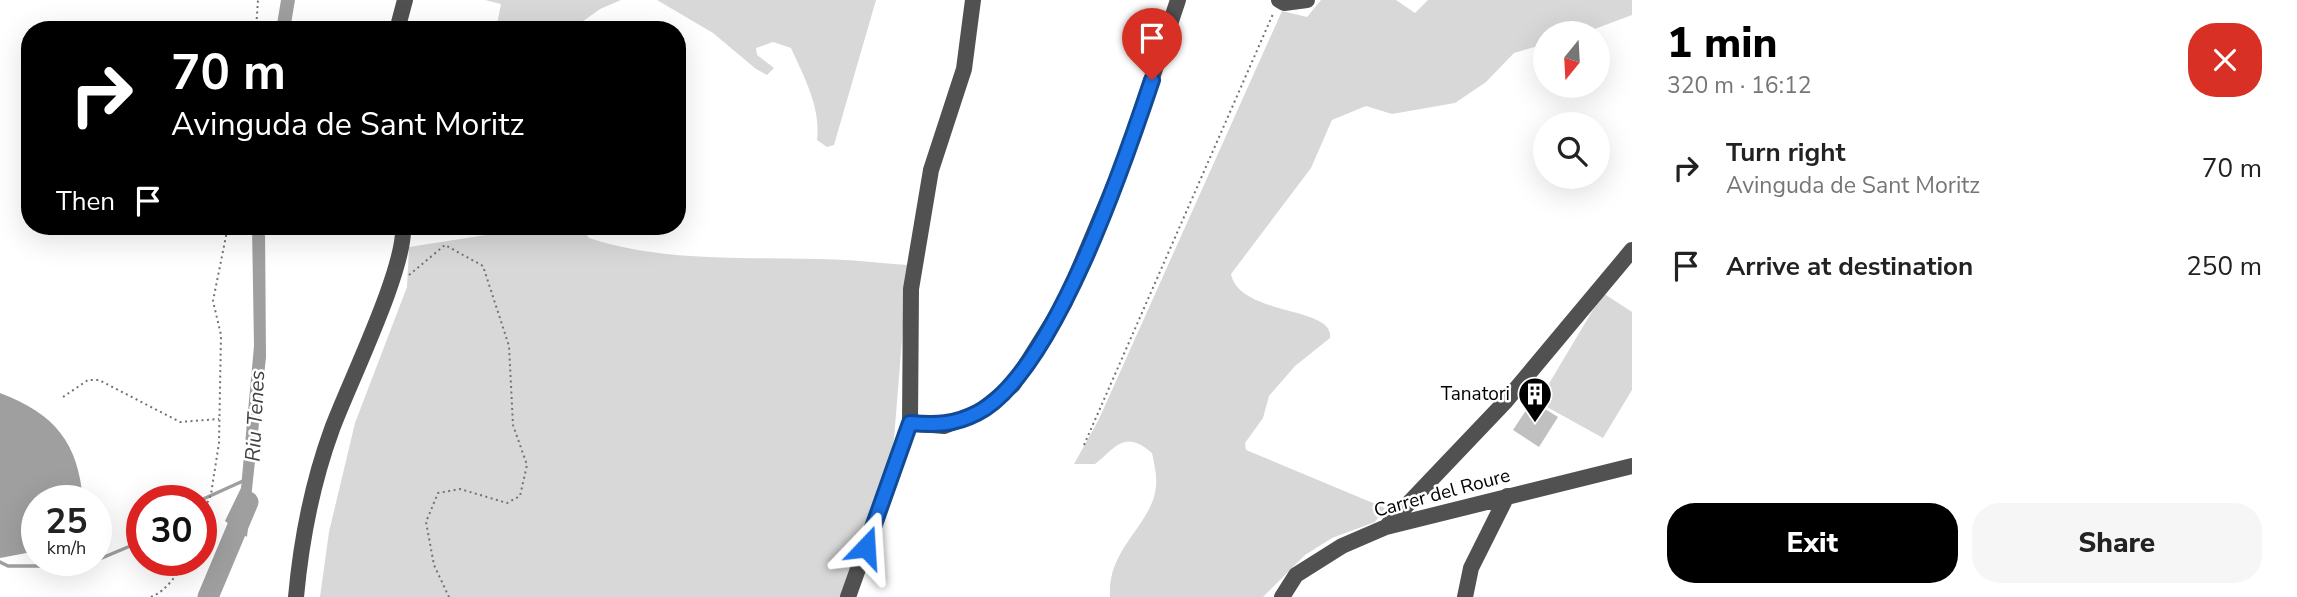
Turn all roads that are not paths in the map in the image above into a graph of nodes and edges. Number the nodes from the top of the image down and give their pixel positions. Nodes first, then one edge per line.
1 (405, 0) edge
2 (973, 0) edge
3 (1178, 0) edge
4 (1307, 0) edge
5 (1276, 4) edge
6 (403, 21) edge
7 (401, 235) edge
8 (1632, 250) edge
9 (910, 423) junction
10 (1632, 466) edge
11 (1507, 496) junction
12 (1386, 527) junction
13 (296, 597) edge
14 (848, 597) edge
15 (1282, 597) edge
16 (1465, 597) edge

1 - 6 street
2 - 9 street
3 - 9 street
4 - 5 street
7 - 13 street
8 - 12 street
9 - 14 street
10 - 11 street, Carrer del Roure
11 - 12 street, Carrer del Roure
11 - 16 street
12 - 15 street, Carrer del Roure

